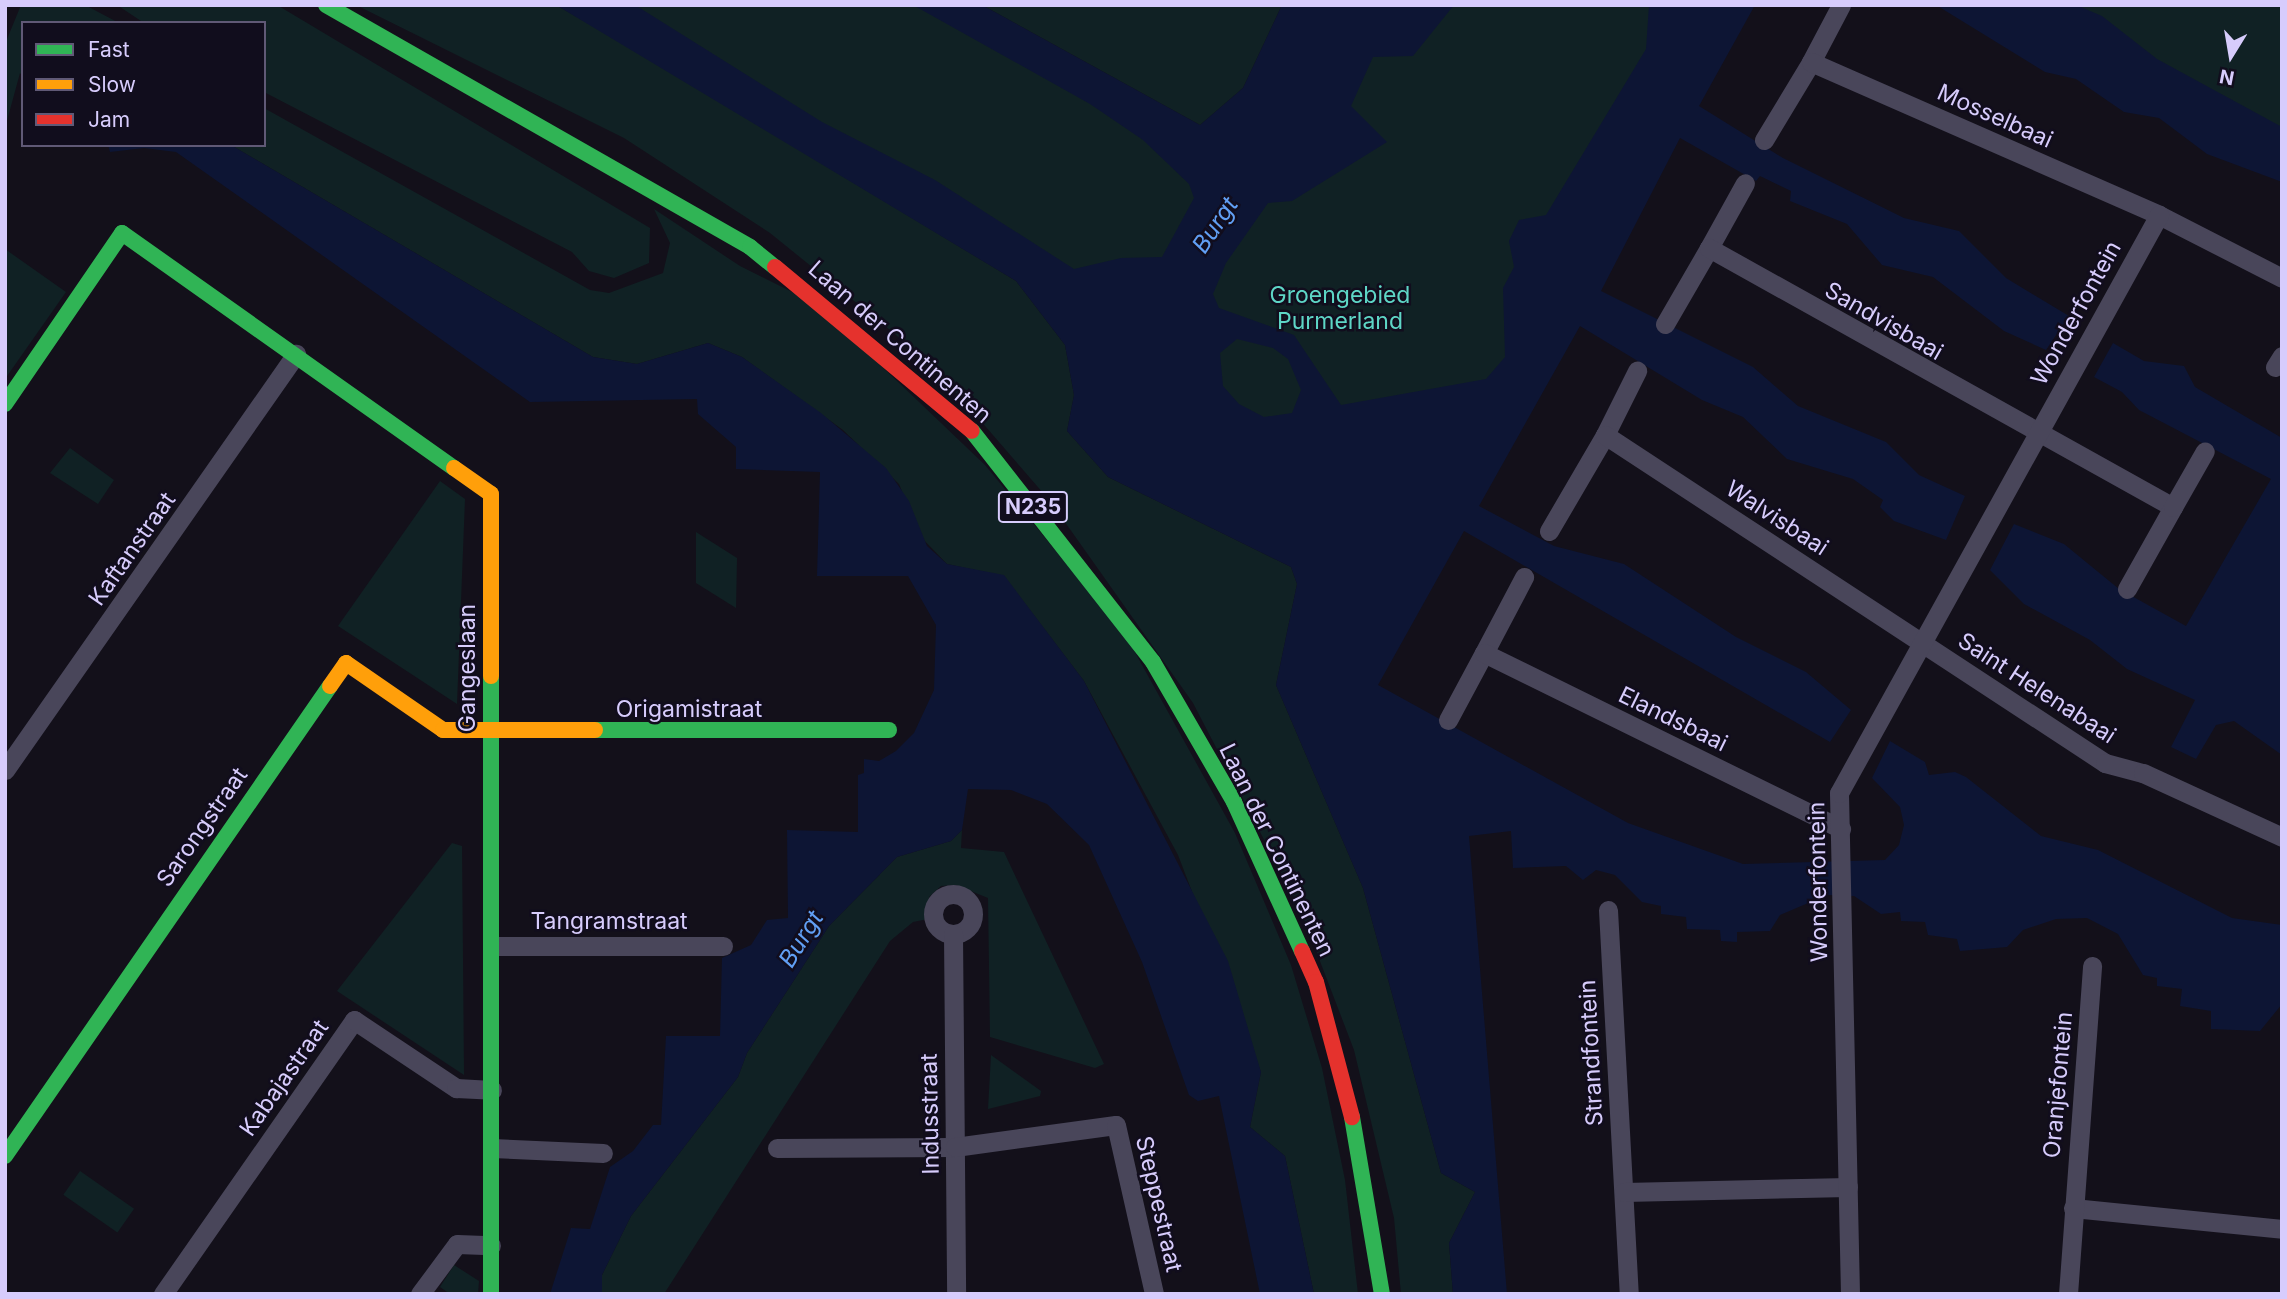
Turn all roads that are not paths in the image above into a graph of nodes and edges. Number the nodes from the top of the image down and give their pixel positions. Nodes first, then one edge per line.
1 (326, 5) edge
2 (1841, 5) edge
3 (1811, 62) junction
4 (1764, 140) dead end
5 (1745, 183) dead end
6 (2159, 215) junction
7 (1709, 248) junction
8 (2282, 278) edge
9 (1665, 324) dead end
10 (296, 354) junction
11 (1637, 371) dead end
12 (5, 404) edge
13 (1605, 435) junction
14 (2036, 435) junction
15 (2205, 451) dead end
16 (2173, 507) junction
17 (1549, 531) dead end
18 (1524, 577) dead end
19 (2127, 589) dead end
20 (1922, 642) junction
21 (1484, 653) junction
22 (1448, 720) dead end
23 (889, 730) dead end
24 (490, 733) junction
25 (5, 770) edge
26 (1841, 829) junction
27 (2282, 837) edge
28 (1608, 910) dead end
29 (953, 934) dead end
30 (494, 946) junction
31 (723, 946) dead end
32 (2092, 966) dead end
33 (492, 1090) junction
34 (955, 1147) junction
35 (492, 1148) junction
36 (777, 1148) dead end
37 (7, 1152) edge
38 (603, 1153) dead end
39 (1848, 1187) junction
40 (1624, 1192) junction
41 (2073, 1208) junction
42 (2282, 1229) edge
43 (491, 1245) junction
44 (163, 1294) edge
45 (420, 1294) edge
46 (491, 1294) edge
47 (956, 1294) edge
48 (1154, 1294) edge
49 (1382, 1294) edge
50 (1629, 1294) edge
51 (1850, 1294) edge
52 (2068, 1294) edge

1 - 49 street, Laan der Continenten / N235
2 - 3 street
3 - 4 street
3 - 6 street, Mosselbaai
5 - 7 street
6 - 8 street, Mosselbaai
6 - 14 street, Wonderfontein
7 - 9 street
7 - 14 street, Sandvisbaai
10 - 12 street, Gangeslaan
10 - 24 street, Gangeslaan
10 - 25 street, Kaftanstraat
11 - 13 street
13 - 17 street
13 - 20 street, Walvisbaai
14 - 16 street
14 - 20 street, Wonderfontein
15 - 16 street
16 - 19 street
18 - 21 street
20 - 26 street, Wonderfontein
20 - 27 street, Saint Helenabaai
21 - 22 street
21 - 26 street, Elandsbaai
23 - 24 street, Origamistraat
24 - 30 street, Gangeslaan
24 - 37 street, Sarongstraat
26 - 39 street, Wonderfontein
28 - 40 street, Strandfontein
29 - 34 street, Indusstraat
30 - 31 street, Tangramstraat
30 - 33 street, Gangeslaan
32 - 41 street, Oranjefontein
33 - 35 street, Gangeslaan
33 - 44 street, Kabajastraat
34 - 36 street
34 - 47 street, Indusstraat
34 - 48 street, Steppestraat
35 - 38 street
35 - 43 street, Gangeslaan
39 - 40 street
39 - 51 street, Wonderfontein
40 - 50 street, Strandfontein
41 - 42 street
41 - 52 street, Oranjefontein
43 - 45 street
43 - 46 street, Gangeslaan

